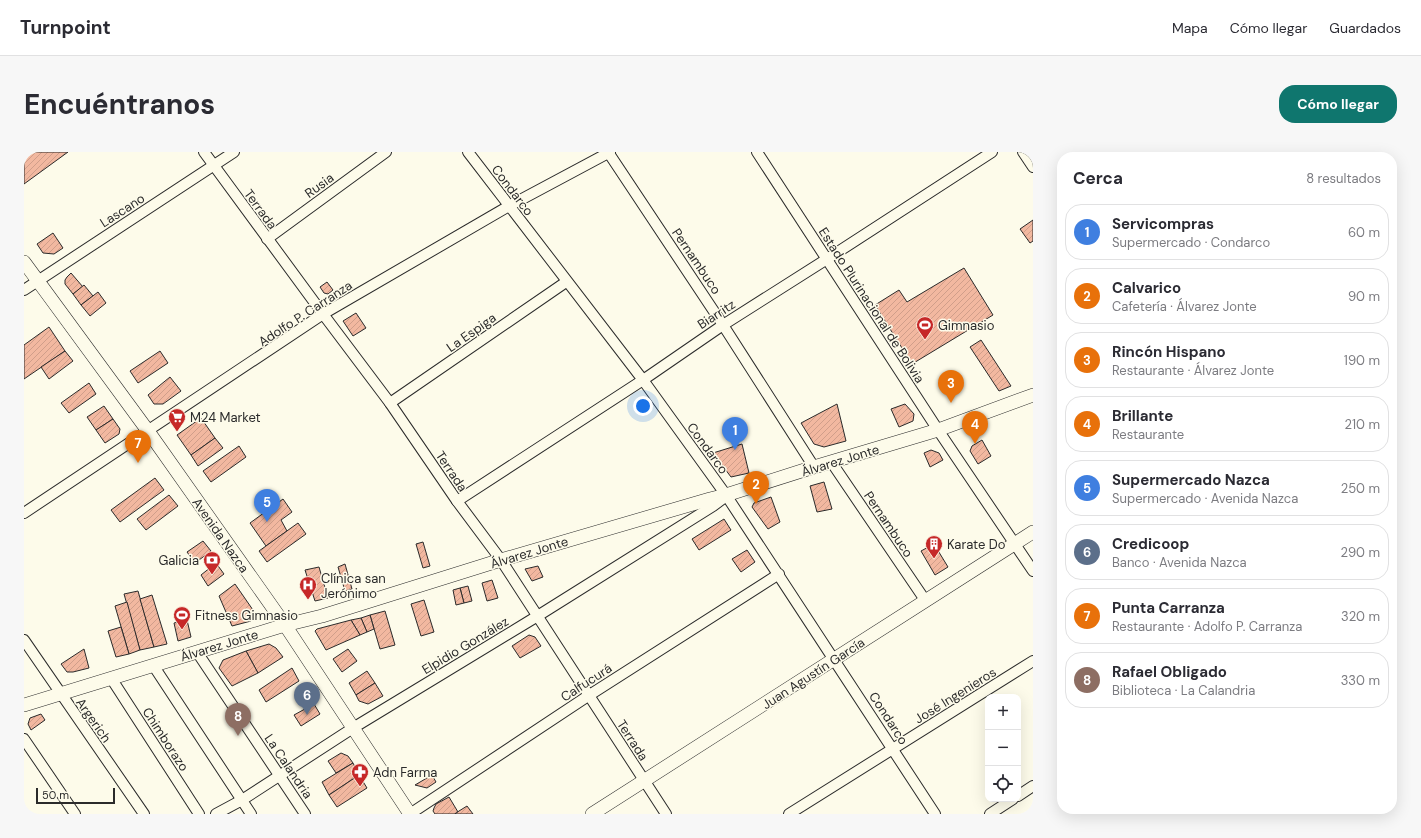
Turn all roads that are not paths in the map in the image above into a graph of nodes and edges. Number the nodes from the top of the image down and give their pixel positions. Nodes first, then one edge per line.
1 (204, 152) edge
2 (234, 152) edge
3 (386, 152) edge
4 (468, 152) edge
5 (609, 152) edge
6 (757, 152) edge
7 (992, 152) edge
8 (1023, 152) edge
9 (214, 166) junction
10 (1033, 167) edge
11 (509, 206) junction
12 (267, 239) junction
13 (827, 260) junction
14 (24, 262) edge
15 (38, 281) junction
16 (566, 282) junction
17 (24, 290) edge
18 (323, 314) junction
19 (723, 324) junction
20 (643, 380) junction
21 (1033, 395) edge
22 (390, 403) junction
23 (938, 430) junction
24 (148, 431) junction
25 (832, 463) junction
26 (814, 467) junction
27 (726, 495) junction
28 (457, 501) junction
29 (24, 513) edge
30 (1033, 532) edge
31 (1015, 544) junction
32 (501, 560) junction
33 (1033, 571) edge
34 (778, 574) junction
35 (925, 600) junction
36 (536, 617) junction
37 (285, 625) junction
38 (24, 640) edge
39 (197, 652) junction
40 (835, 660) junction
41 (1033, 661) edge
42 (153, 665) junction
43 (112, 678) junction
44 (61, 695) junction
45 (588, 696) junction
46 (24, 706) edge
47 (353, 728) junction
48 (24, 739) edge
49 (894, 750) junction
50 (279, 775) junction
51 (644, 781) junction
52 (1033, 786) edge
53 (1021, 794) edge
54 (242, 800) junction
55 (1008, 802) edge
56 (75, 814) edge
57 (144, 814) edge
58 (199, 814) edge
59 (216, 814) edge
60 (251, 814) edge
61 (305, 814) edge
62 (410, 814) edge
63 (592, 814) edge
64 (666, 814) edge
65 (790, 814) edge
66 (935, 814) edge
67 (990, 814) edge

1 - 9 street, Terrada
2 - 9 street, Lascano
3 - 12 street, Rusia
4 - 11 street, Condarco
5 - 11 street, Adolfo P. Carranza
5 - 19 street, Pernambuco
6 - 13 street, Estado Plurinacional de Bolivia
7 - 13 street, Biarritz
8 - 10 street
9 - 12 street, Terrada
9 - 15 street, Lascano
11 - 16 street, Condarco
11 - 18 street, Adolfo P. Carranza
12 - 18 street, Terrada
13 - 19 street, Biarritz
13 - 23 street, Estado Plurinacional de Bolivia
14 - 15 street, Avenida Nazca
15 - 17 street, Lascano
15 - 24 street, Avenida Nazca
16 - 20 street, Condarco
16 - 22 street, La Espiga
18 - 22 street, Terrada
18 - 24 street, Adolfo P. Carranza
19 - 20 street, Biarritz
19 - 26 street, Pernambuco
20 - 27 street, Condarco
20 - 28 street, Biarritz
21 - 23 street, Álvarez Jonte
22 - 28 street, Terrada
23 - 25 street, Álvarez Jonte
23 - 31 street, Estado Plurinacional de Bolivia
24 - 29 street, Adolfo P. Carranza
24 - 37 street, Avenida Nazca
25 - 26 street, Álvarez Jonte
25 - 35 street, Pernambuco
26 - 27 street, Álvarez Jonte
27 - 32 street, Álvarez Jonte
27 - 34 street, Condarco
27 - 36 street, Elpidio González
28 - 32 street, Terrada
30 - 31 street, Juan Agustín García
31 - 33 street, Estado Plurinacional de Bolivia
31 - 35 street, Juan Agustín García
32 - 36 street, Terrada
32 - 37 street, Álvarez Jonte
34 - 40 street, Condarco
34 - 45 street, Calfucurá
35 - 40 street, Juan Agustín García
36 - 45 street, Terrada
36 - 47 street, Elpidio González
37 - 39 street, Álvarez Jonte
37 - 47 street, Avenida Nazca
38 - 44 street, Argerich
39 - 42 street, Álvarez Jonte
39 - 50 street, La Calandria
40 - 49 street, Condarco
40 - 51 street, Juan Agustín García
41 - 49 street, José Ingenieros
42 - 43 street, Álvarez Jonte
42 - 54 street
43 - 44 street, Álvarez Jonte
43 - 58 street, Chimborazo
44 - 46 street, Álvarez Jonte
44 - 57 street, Argerich
45 - 51 street, Terrada
45 - 62 street, Calfucurá
47 - 50 street, Elpidio González
47 - 62 street, Avenida Nazca
48 - 56 street
49 - 65 street, José Ingenieros
49 - 66 street, Condarco
50 - 54 street, Elpidio González
50 - 61 street, La Calandria
51 - 63 street, Juan Agustín García
51 - 64 street, Terrada
52 - 53 street
54 - 59 street, Elpidio González
54 - 60 street
55 - 67 street

